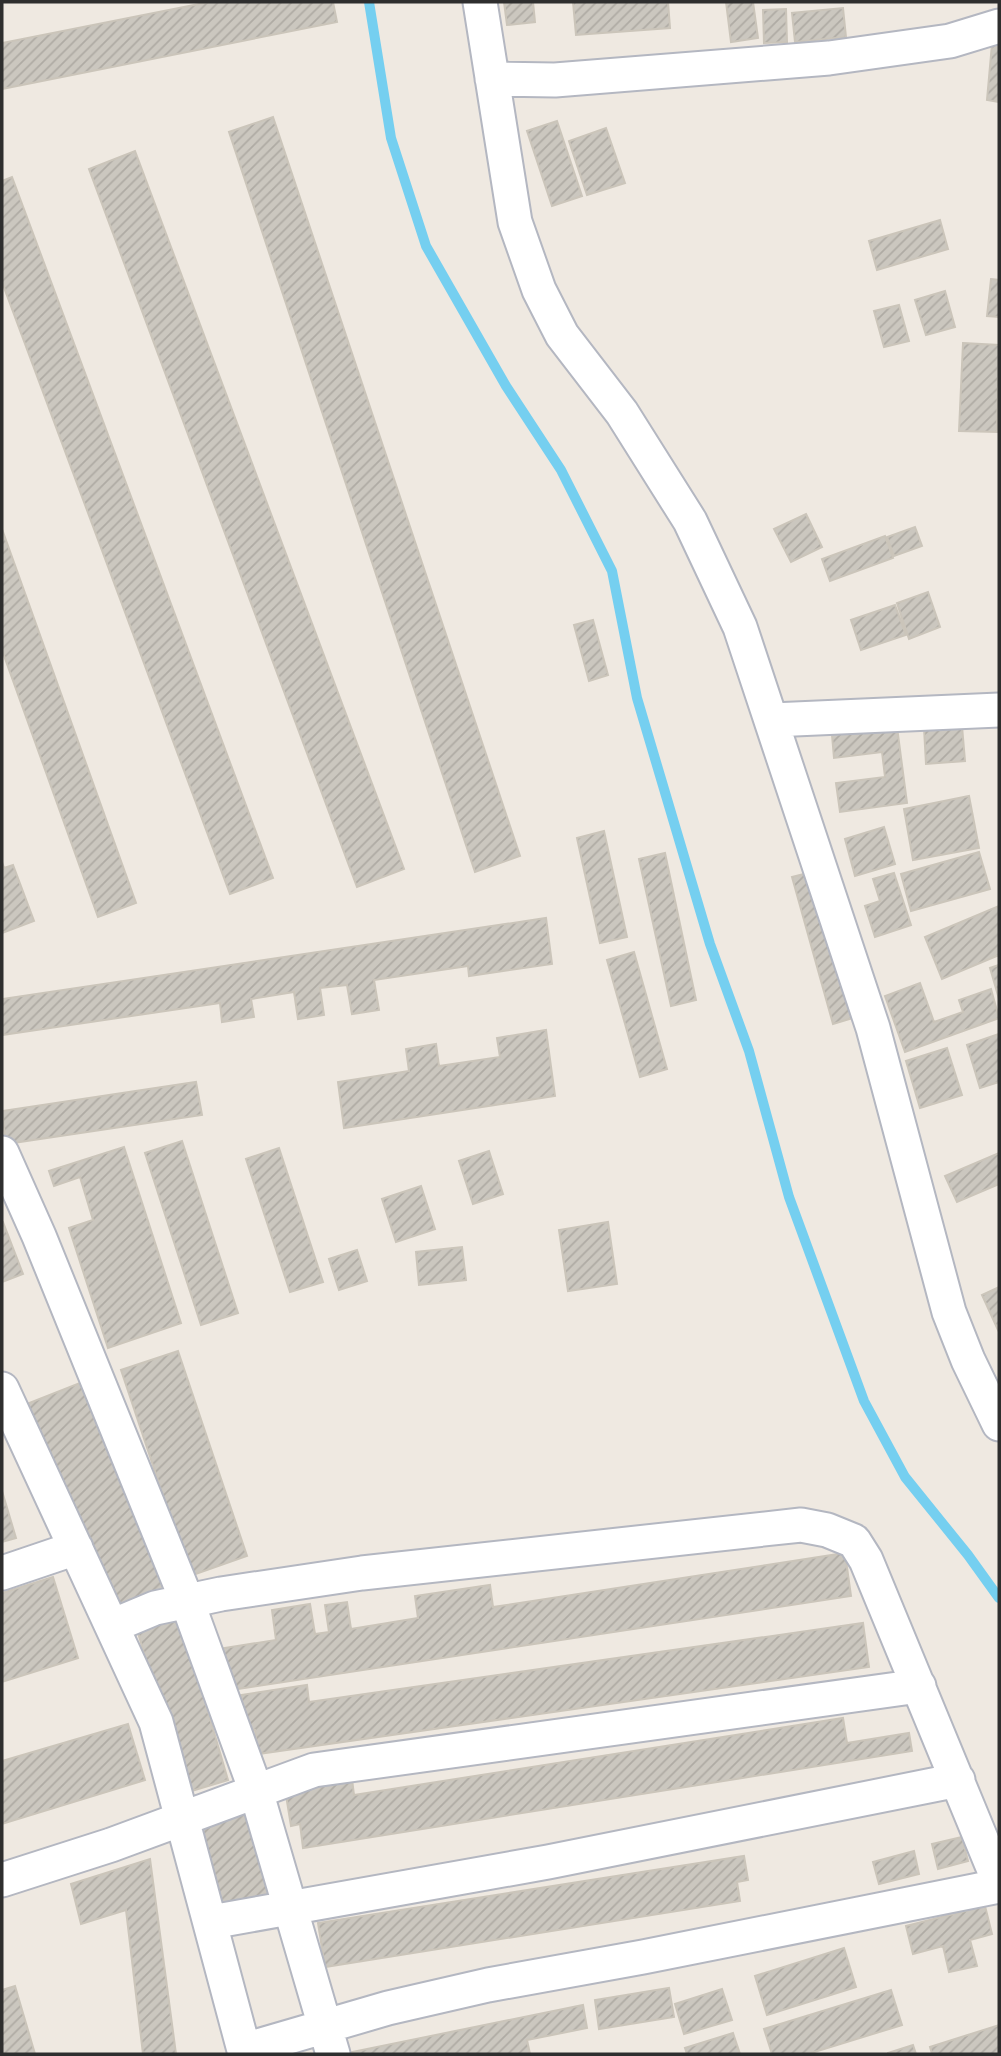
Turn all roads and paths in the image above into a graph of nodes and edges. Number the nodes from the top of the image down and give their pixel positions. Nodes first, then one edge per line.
1 (480, 2) edge
2 (999, 26) edge
3 (492, 79) junction
4 (999, 710) edge
5 (772, 720) junction
6 (2, 1153) edge
7 (2, 1389) edge
8 (999, 1424) edge
9 (12, 1437) edge
10 (76, 1548) junction
11 (2, 1573) edge
12 (187, 1601) junction
13 (112, 1626) junction
14 (919, 1686) junction
15 (958, 1780) junction
16 (256, 1791) junction
17 (182, 1819) junction
18 (2, 1880) edge
19 (999, 1884) edge
20 (291, 1906) junction
21 (211, 1922) junction
22 (329, 2040) edge
23 (244, 2052) edge

1 - 3 street
2 - 3 street
3 - 5 street
4 - 5 street
5 - 8 street
6 - 12 street
7 - 9 street
9 - 10 street
10 - 11 street
10 - 13 street
12 - 13 street
12 - 14 street
12 - 16 street
13 - 17 street
14 - 15 street
14 - 16 street
15 - 19 street
15 - 20 street
16 - 17 street
16 - 20 street
17 - 18 street
17 - 21 street
19 - 22 street
20 - 21 street
20 - 22 street
21 - 23 street
22 - 23 street

